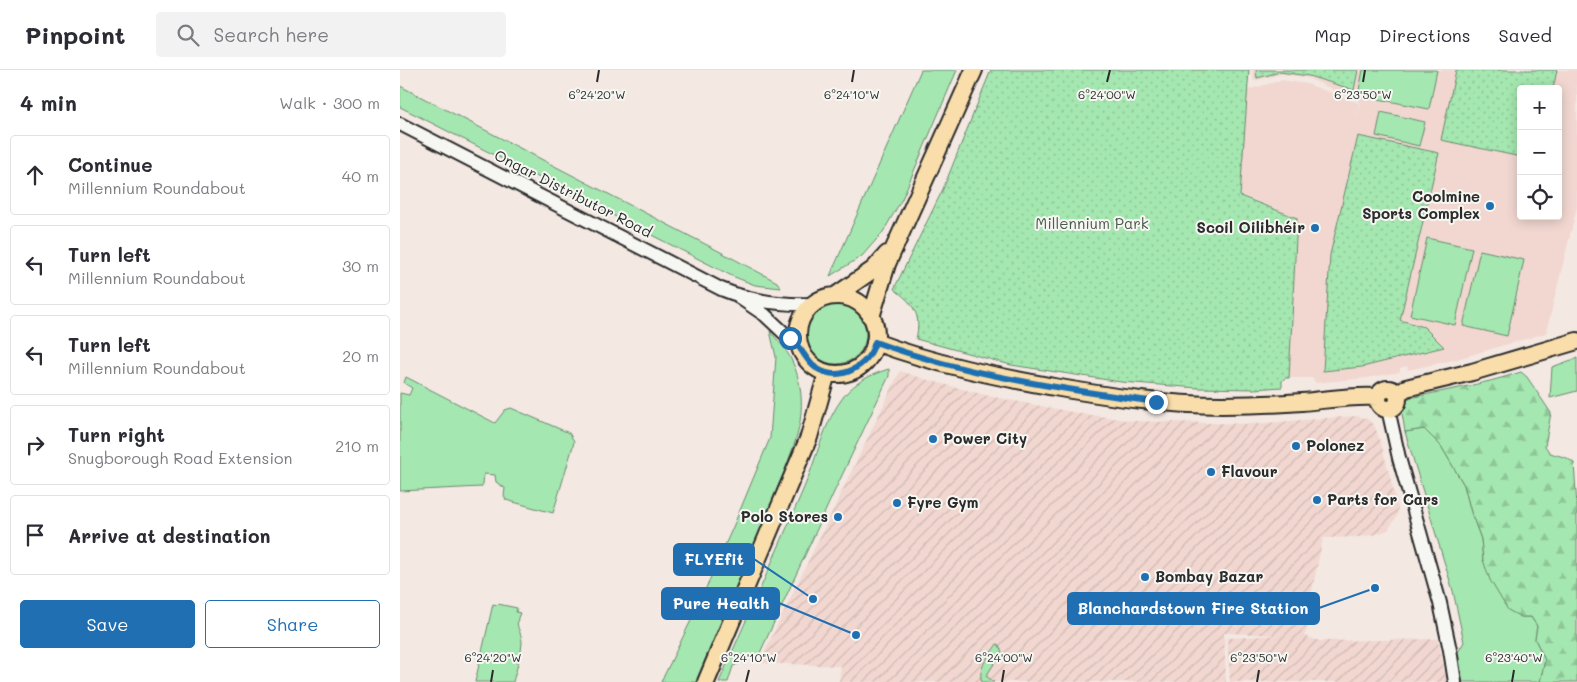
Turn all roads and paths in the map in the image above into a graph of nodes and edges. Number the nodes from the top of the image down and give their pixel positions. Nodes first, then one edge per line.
1 (974, 70) edge
2 (400, 124) edge
3 (896, 245) junction
4 (731, 293) junction
5 (835, 296) junction
6 (813, 304) junction
7 (871, 317) junction
8 (1577, 341) edge
9 (875, 342) junction
10 (800, 348) junction
11 (827, 373) junction
12 (1383, 403) junction
13 (706, 682) edge
14 (1455, 682) edge

1 - 3 main road
2 - 4 street, Ongar Distributor Road
3 - 5 main road
3 - 7 main road
4 - 6 street, Ongar Distributor Road
4 - 10 street, Ongar Distributor Road
5 - 6 main road
5 - 7 main road
6 - 10 main road
7 - 9 main road
8 - 12 main road
9 - 11 main road
9 - 12 main road
10 - 11 main road
11 - 13 main road
12 - 14 street

